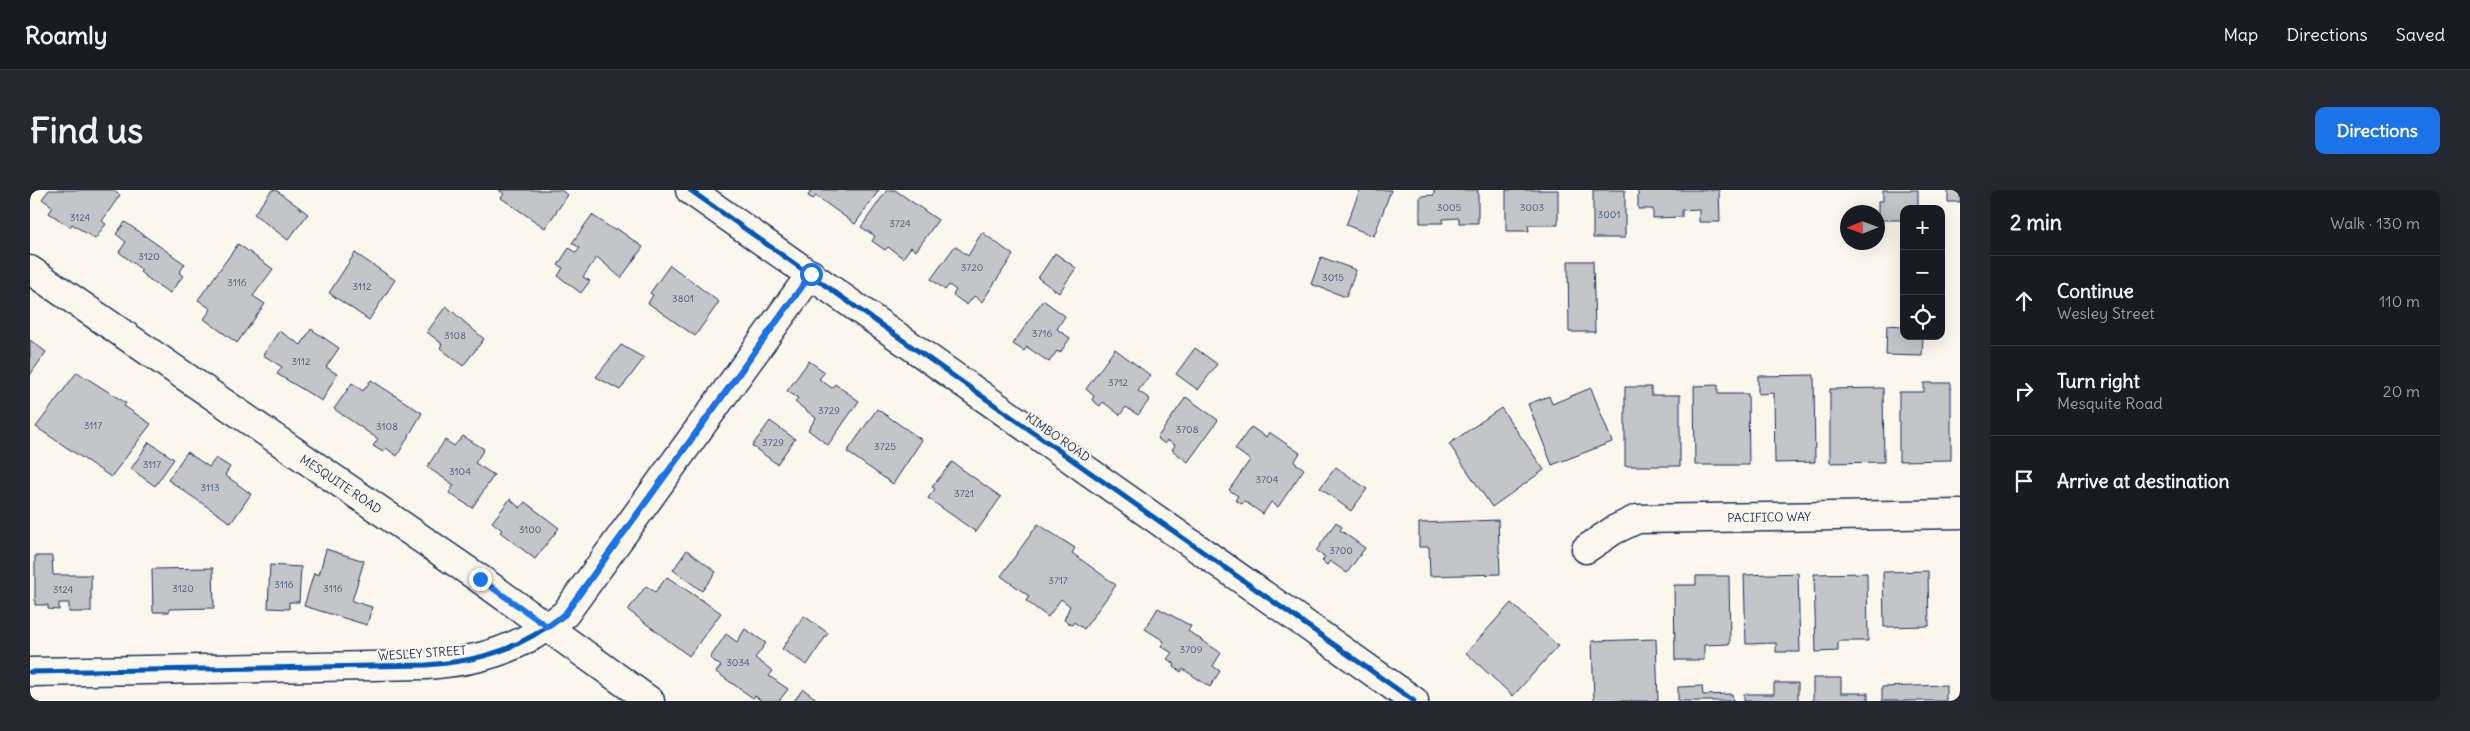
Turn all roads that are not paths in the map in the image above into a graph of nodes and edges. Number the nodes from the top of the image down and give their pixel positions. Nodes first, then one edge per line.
1 (690, 190) edge
2 (30, 270) edge
3 (811, 274) junction
4 (1960, 514) edge
5 (1586, 548) dead end
6 (548, 627) junction
7 (30, 672) edge
8 (650, 701) edge
9 (1414, 701) edge

1 - 3 street, KIMBO ROAD
2 - 6 street, MESQUITE ROAD
3 - 6 street, WESLEY STREET
3 - 9 street, KIMBO ROAD
4 - 5 street, PACIFICO WAY
6 - 7 street, WESLEY STREET
6 - 8 street, MESQUITE ROAD

